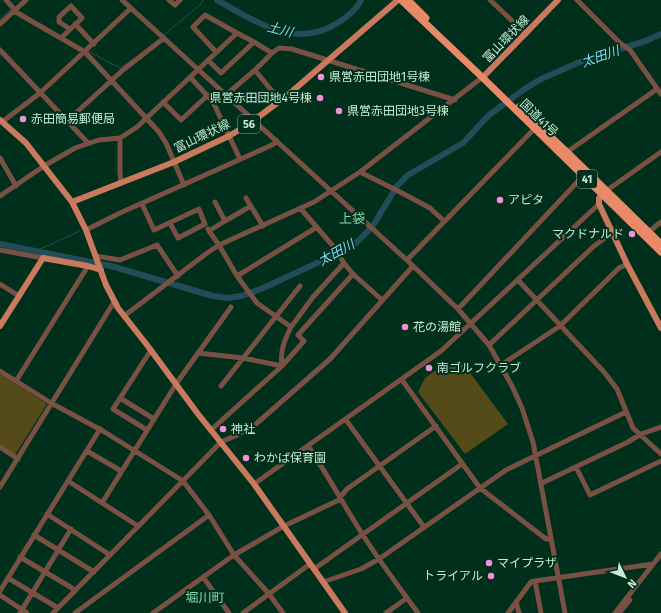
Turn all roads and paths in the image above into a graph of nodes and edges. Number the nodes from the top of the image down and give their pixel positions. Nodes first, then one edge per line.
1 (6, 0) edge
2 (26, 0) edge
3 (122, 0) edge
4 (170, 0) edge
5 (180, 0) edge
6 (400, 0) edge
7 (408, 0) edge
8 (490, 0) edge
9 (558, 0) edge
10 (576, 0) edge
11 (131, 8) junction
12 (15, 11) junction
13 (0, 24) edge
14 (75, 24) junction
15 (70, 29) junction
16 (237, 33) junction
17 (526, 34) junction
18 (61, 38) junction
19 (164, 38) junction
20 (254, 42) junction
21 (94, 44) junction
22 (0, 50) edge
23 (85, 52) junction
24 (216, 52) junction
25 (272, 53) junction
26 (208, 60) junction
27 (329, 60) junction
28 (198, 70) junction
29 (255, 70) junction
30 (190, 77) junction
31 (484, 77) junction
32 (111, 81) junction
33 (657, 89) junction
34 (40, 93) junction
35 (661, 94) edge
36 (208, 95) junction
37 (226, 95) junction
38 (455, 100) junction
39 (280, 101) junction
40 (163, 102) junction
41 (145, 118) junction
42 (1, 121) edge
43 (67, 121) junction
44 (254, 121) junction
45 (537, 127) junction
46 (229, 136) junction
47 (120, 138) junction
48 (276, 142) junction
49 (88, 143) junction
50 (567, 152) junction
51 (661, 152) edge
52 (0, 158) edge
53 (240, 159) junction
54 (174, 162) junction
55 (44, 166) junction
56 (360, 172) junction
57 (583, 176) junction
58 (121, 183) junction
59 (184, 185) junction
60 (16, 186) junction
61 (331, 192) junction
62 (605, 193) junction
63 (0, 196) edge
64 (246, 198) dead end
65 (72, 202) junction
66 (215, 202) dead end
67 (142, 204) junction
68 (599, 204) junction
69 (251, 206) junction
70 (301, 209) junction
71 (226, 221) junction
72 (444, 222) junction
73 (661, 222) edge
74 (170, 223) junction
75 (205, 224) junction
76 (263, 226) junction
77 (317, 228) junction
78 (86, 230) junction
79 (209, 231) junction
80 (612, 232) junction
81 (646, 234) junction
82 (661, 244) edge
83 (219, 245) junction
84 (0, 250) edge
85 (661, 252) edge
86 (96, 256) junction
87 (43, 258) junction
88 (407, 260) junction
89 (344, 263) junction
90 (627, 264) junction
91 (88, 266) junction
92 (413, 266) junction
93 (101, 270) junction
94 (353, 274) junction
95 (178, 276) junction
96 (237, 276) junction
97 (518, 280) junction
98 (0, 284) edge
99 (300, 286) dead end
100 (19, 296) junction
101 (382, 300) junction
102 (537, 300) junction
103 (114, 302) junction
104 (231, 307) dead end
105 (458, 309) junction
106 (124, 316) junction
107 (276, 317) junction
108 (471, 323) junction
109 (0, 326) edge
110 (560, 326) junction
111 (291, 327) junction
112 (661, 328) edge
113 (489, 345) junction
114 (151, 350) junction
115 (198, 353) junction
116 (243, 358) junction
117 (501, 365) junction
118 (282, 366) junction
119 (0, 371) edge
120 (402, 380) junction
121 (16, 381) junction
122 (176, 384) junction
123 (221, 386) dead end
124 (120, 398) junction
125 (52, 403) junction
126 (626, 412) junction
127 (154, 419) junction
128 (346, 420) junction
129 (436, 426) junction
130 (661, 427) edge
131 (100, 430) junction
132 (147, 430) junction
133 (211, 430) junction
134 (641, 434) junction
135 (221, 442) junction
136 (308, 446) junction
137 (0, 447) edge
138 (134, 450) junction
139 (87, 451) junction
140 (661, 454) edge
141 (537, 456) junction
142 (18, 459) junction
143 (661, 461) edge
144 (462, 464) junction
145 (379, 466) junction
146 (576, 467) junction
147 (121, 471) junction
148 (183, 480) junction
149 (68, 481) junction
150 (542, 483) junction
151 (254, 484) junction
152 (0, 487) edge
153 (480, 488) junction
154 (340, 498) junction
155 (102, 503) junction
156 (407, 503) junction
157 (47, 514) junction
158 (209, 515) junction
159 (138, 526) junction
160 (284, 526) junction
161 (424, 527) junction
162 (71, 529) junction
163 (34, 535) junction
164 (363, 535) junction
165 (551, 539) junction
166 (58, 550) junction
167 (234, 554) junction
168 (110, 555) junction
169 (661, 555) edge
170 (20, 557) junction
171 (379, 559) junction
172 (661, 559) edge
173 (653, 564) junction
174 (312, 566) junction
175 (45, 572) junction
176 (94, 572) junction
177 (203, 577) junction
178 (8, 578) junction
179 (558, 578) junction
180 (535, 581) junction
181 (323, 582) junction
182 (0, 591) edge
183 (75, 591) junction
184 (32, 593) junction
185 (269, 594) junction
186 (0, 596) edge
187 (407, 598) junction
188 (516, 602) junction
189 (58, 608) junction
190 (21, 611) edge
191 (344, 612) edge
192 (27, 613) edge
193 (53, 613) edge
194 (75, 613) edge
195 (153, 613) edge
196 (229, 613) edge
197 (243, 613) edge
198 (284, 613) edge
199 (386, 613) edge
200 (418, 613) edge
201 (508, 613) edge
202 (519, 613) edge
203 (541, 613) edge
204 (565, 613) edge
205 (615, 613) edge
206 (619, 613) edge

1 - 12 street
2 - 12 street
3 - 11 street
4 - 5 street
6 - 27 main road, 富山環状線 / 56
6 - 31 highway, 国道41号 / 41
7 - 31 highway, 国道41号 / 41
8 - 17 street
9 - 17 main road, 富山環状線
10 - 33 street
11 - 19 street
11 - 21 street
12 - 13 street
12 - 18 street
14 - 15 street
14 - 15 street
14 - 21 street
15 - 18 street
16 - 20 street
16 - 24 street
16 - 24 street
17 - 31 main road, 富山環状線
18 - 23 street
19 - 28 street
19 - 32 street
20 - 25 street
20 - 26 street
21 - 23 street
22 - 34 street
23 - 32 street
23 - 34 street
24 - 26 street
25 - 27 street
25 - 29 street
26 - 28 street
27 - 38 street
27 - 39 main road, 富山環状線 / 56
28 - 30 street
28 - 37 street
29 - 37 street
29 - 39 street
30 - 36 street
30 - 40 street
31 - 38 street
31 - 45 highway, 国道41号 / 41
32 - 41 street
32 - 43 street
33 - 35 street
33 - 50 street
34 - 42 street
34 - 43 street
36 - 40 street
36 - 46 street
37 - 44 street
38 - 56 street
39 - 44 main road, 富山環状線 / 56
40 - 41 street
41 - 47 street
41 - 54 street
42 - 55 main road
43 - 49 street
44 - 46 main road, 富山環状線 / 56
44 - 48 street
45 - 50 highway, 国道41号 / 41
45 - 57 highway, 国道41号 / 41
45 - 72 street
46 - 53 street
46 - 54 main road, 富山環状線 / 56
47 - 49 street
47 - 58 street
48 - 53 street
48 - 61 street
49 - 55 street
50 - 62 highway, 国道41号 / 41
51 - 62 street
52 - 60 street
53 - 59 street
54 - 58 main road, 富山環状線 / 56
54 - 59 street
55 - 60 street
55 - 65 main road
56 - 61 street
56 - 72 street
57 - 62 highway, 国道41号 / 41
57 - 105 street
58 - 65 main road, 富山環状線 / 56
59 - 67 street
60 - 63 street
61 - 70 street
61 - 88 street
62 - 68 main road
62 - 81 highway, 国道41号 / 41
64 - 69 street
65 - 78 main road
66 - 71 street
67 - 74 street
67 - 78 street
68 - 80 main road
68 - 97 street
69 - 71 street
69 - 76 street
70 - 76 street
70 - 77 street
71 - 79 street
72 - 88 street
73 - 81 street
74 - 75 street
74 - 75 street
75 - 79 street
76 - 83 street
77 - 89 street
77 - 96 street
78 - 86 main road
79 - 83 street
80 - 90 main road
80 - 102 street
81 - 82 highway, 国道41号 / 41
81 - 85 highway, 国道41号 / 41
83 - 95 street
83 - 96 street
84 - 87 street
86 - 93 main road
86 - 95 street
87 - 91 main road
87 - 100 main road
88 - 92 street
89 - 94 street
89 - 111 street
90 - 110 street
90 - 112 main road
91 - 93 main road
91 - 121 street
92 - 101 street
92 - 105 street
93 - 103 main road
94 - 101 street
94 - 118 street
95 - 106 street
96 - 107 street
97 - 102 street
97 - 108 street
98 - 100 street
99 - 107 street
100 - 109 main road
101 - 135 street
102 - 110 street
102 - 113 street
103 - 106 main road
103 - 125 street
104 - 115 street
105 - 108 street
106 - 114 main road
107 - 111 street
107 - 116 street
108 - 113 street
108 - 120 street
110 - 117 street
110 - 126 street
111 - 118 street
113 - 117 street
114 - 122 main road
114 - 124 street
115 - 116 street
115 - 122 street
116 - 118 street
116 - 123 street
117 - 141 street
118 - 133 street
119 - 121 street
120 - 128 street
120 - 129 street
121 - 125 street
122 - 127 street
122 - 133 main road
124 - 127 street
124 - 132 street
125 - 131 street
125 - 142 street
126 - 134 street
126 - 141 street
127 - 132 street
128 - 136 street
128 - 145 street
129 - 144 street
129 - 145 street
130 - 134 street
131 - 138 street
131 - 139 street
132 - 138 street
133 - 135 main road
134 - 140 street
134 - 146 street
135 - 148 street
135 - 151 main road
136 - 151 street
136 - 154 street
137 - 142 street
138 - 147 street
138 - 148 street
139 - 147 street
139 - 149 street
141 - 150 street
141 - 153 street
142 - 152 street
143 - 146 street
144 - 153 street
144 - 156 street
145 - 154 street
145 - 156 street
146 - 150 street
147 - 155 street
148 - 158 street
148 - 159 street
149 - 155 street
149 - 157 street
150 - 165 street
151 - 160 main road
153 - 161 street
153 - 165 street
154 - 160 street
154 - 164 street
155 - 159 street
156 - 161 street
156 - 164 street
157 - 162 street
157 - 163 street
158 - 167 street
158 - 194 street
159 - 168 street
160 - 167 street
160 - 174 main road
161 - 171 street
162 - 166 street
162 - 168 street
163 - 166 street
163 - 170 street
164 - 171 street
164 - 174 street
165 - 179 street
166 - 175 street
166 - 176 street
167 - 177 street
167 - 185 street
168 - 176 street
169 - 173 street
170 - 175 street
170 - 178 street
171 - 181 street
171 - 187 street
172 - 206 street
173 - 179 street
173 - 205 street
174 - 181 main road
174 - 185 street
175 - 183 street
175 - 184 street
176 - 183 street
177 - 195 street
177 - 196 street
178 - 182 street
178 - 184 street
179 - 180 street
179 - 204 street
180 - 188 street
180 - 203 street
181 - 191 main road
183 - 189 street
184 - 189 street
184 - 190 street
185 - 197 street
185 - 198 street
186 - 190 street
187 - 199 street
187 - 200 street
188 - 201 street
188 - 202 street
189 - 193 street
190 - 192 street

